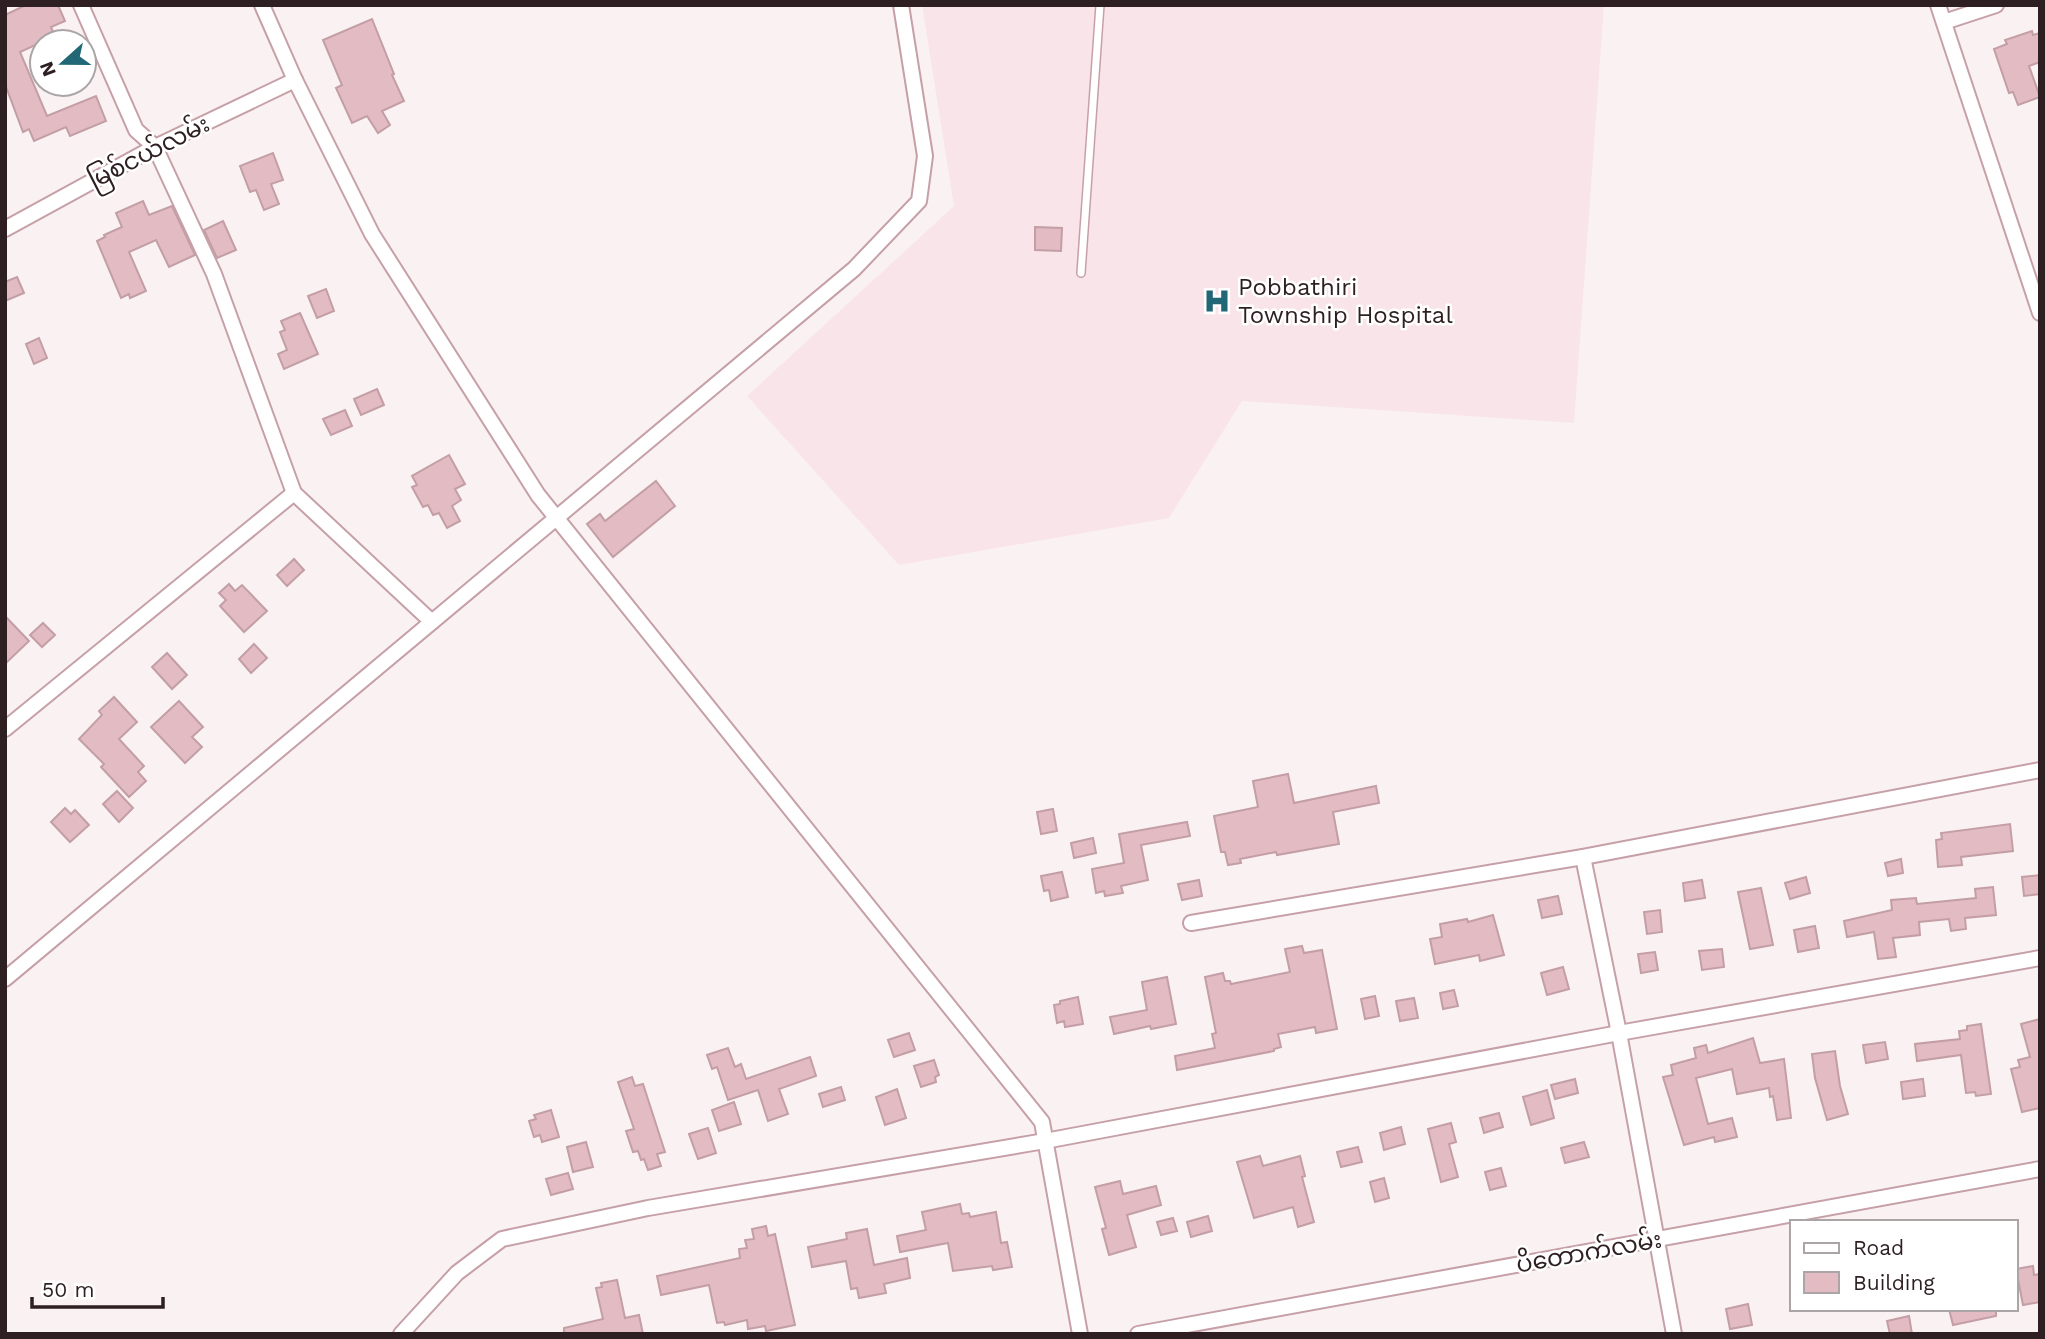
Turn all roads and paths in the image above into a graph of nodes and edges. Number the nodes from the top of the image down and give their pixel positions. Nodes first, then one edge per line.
1 (81, 5) edge
2 (262, 5) edge
3 (901, 5) edge
4 (1100, 5) edge
5 (1938, 5) edge
6 (1996, 5) edge
7 (1944, 22) junction
8 (295, 80) junction
9 (155, 147) junction
10 (5, 229) edge
11 (1081, 273) dead end
12 (2040, 313) edge
13 (294, 493) junction
14 (557, 518) junction
15 (432, 622) junction
16 (5, 729) edge
17 (2040, 770) edge
18 (1583, 857) junction
19 (1191, 923) dead end
20 (2040, 958) edge
21 (5, 979) edge
22 (1619, 1033) junction
23 (1045, 1141) junction
24 (2040, 1169) edge
25 (1658, 1240) junction
26 (401, 1334) edge
27 (1080, 1334) edge
28 (1138, 1334) edge
29 (1674, 1334) edge

1 - 9 street
2 - 8 street
3 - 14 street
4 - 11 lane
5 - 7 street
6 - 7 street
7 - 12 street
8 - 9 street, မြစ်ငယ်လမ်း
8 - 14 street
9 - 10 street, မြစ်ငယ်လမ်း
9 - 13 street
13 - 15 street
13 - 16 street
14 - 15 street
14 - 23 street
15 - 21 street
17 - 18 street
18 - 19 street
18 - 22 street
20 - 22 street
22 - 23 street
22 - 25 street
23 - 26 street
23 - 27 street
24 - 25 street, ပိတောက်လမ်း
25 - 28 street, ပိတောက်လမ်း
25 - 29 street

